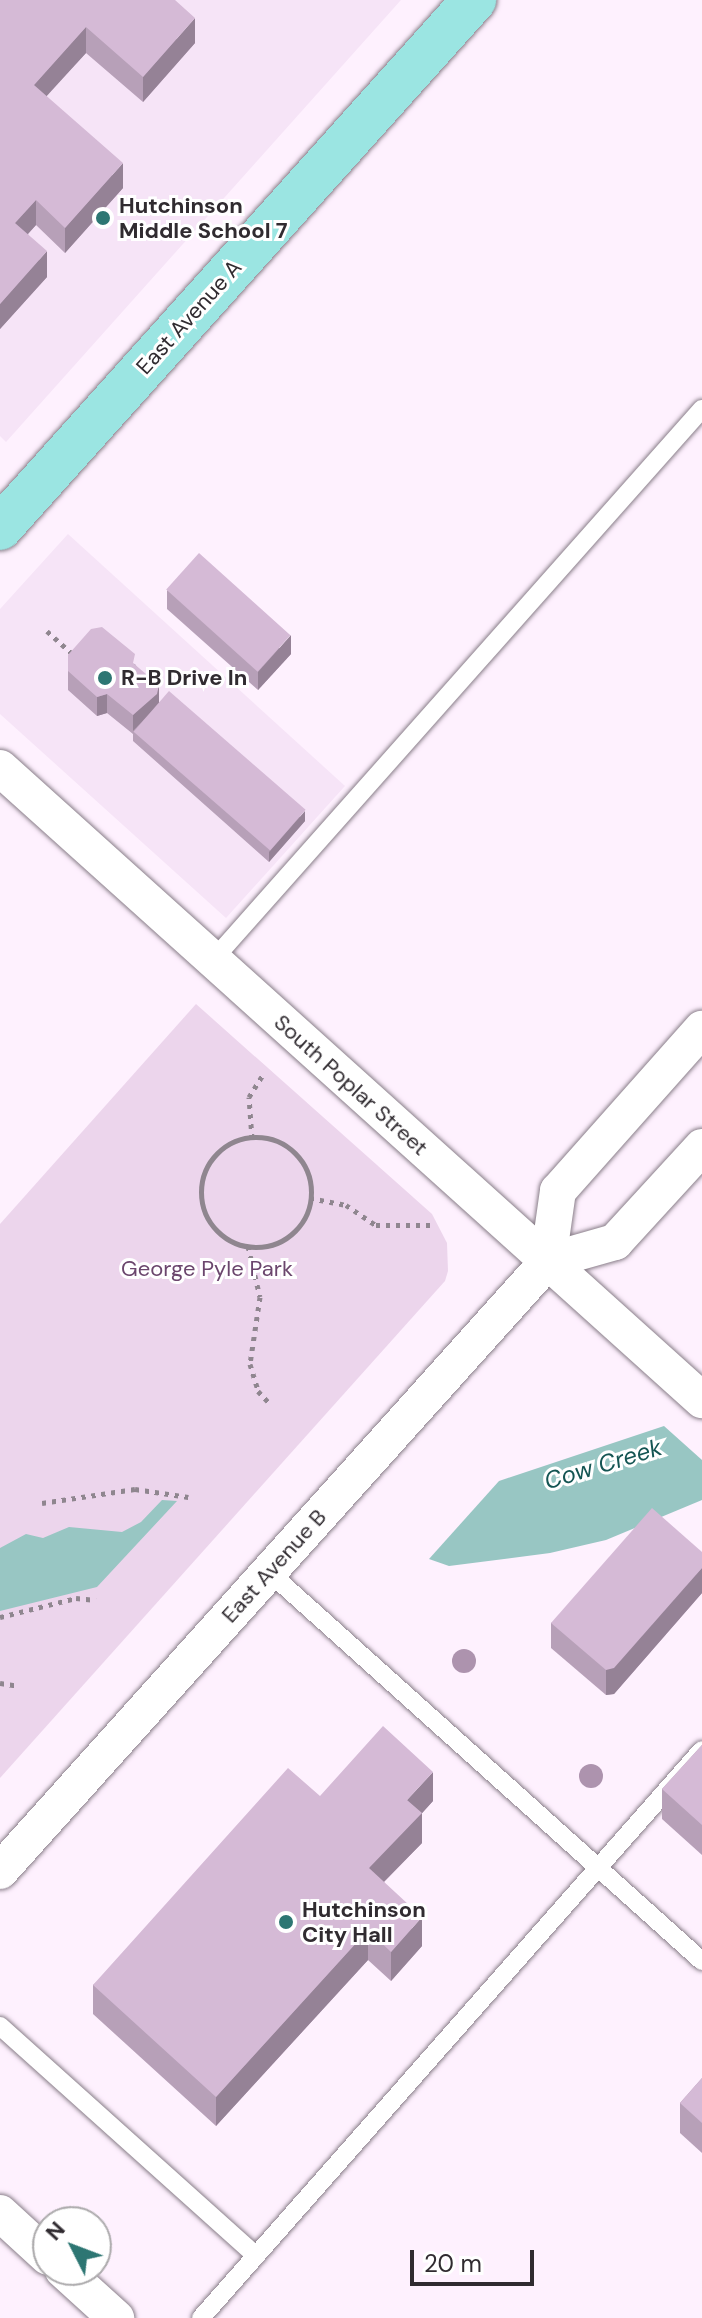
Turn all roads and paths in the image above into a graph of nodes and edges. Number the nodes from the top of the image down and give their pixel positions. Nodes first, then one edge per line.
1 (474, 0) edge
2 (702, 409) edge
3 (0, 528) edge
4 (47, 631) dead end
5 (80, 660) edge
6 (0, 768) edge
7 (212, 961) junction
8 (702, 1029) edge
9 (264, 1073) dead end
10 (252, 1138) junction
11 (702, 1147) edge
12 (310, 1198) junction
13 (430, 1225) dead end
14 (248, 1246) junction
15 (548, 1261) junction
16 (697, 1396) edge
17 (270, 1404) dead end
18 (188, 1497) dead end
19 (42, 1503) dead end
20 (269, 1572) junction
21 (96, 1600) dead end
22 (0, 1617) edge
23 (0, 1683) edge
24 (18, 1686) dead end
25 (702, 1750) edge
26 (598, 1867) junction
27 (0, 1871) edge
28 (702, 1961) edge
29 (0, 2026) edge
30 (0, 2213) edge
31 (32, 2242) edge
32 (256, 2256) junction
33 (81, 2286) edge
34 (116, 2318) edge
35 (201, 2318) edge

1 - 3 main road, East Avenue A
2 - 7 lane
4 - 5 path
6 - 7 street, South Poplar Street
7 - 15 street, South Poplar Street
8 - 15 street
9 - 10 path
10 - 12 path
10 - 14 path
11 - 15 street
12 - 13 path
12 - 14 path
14 - 17 path
15 - 16 street, South Poplar Street
15 - 20 street, East Avenue B
18 - 19 path
20 - 26 lane
20 - 27 street, East Avenue B
21 - 22 path
23 - 24 path
25 - 26 lane
26 - 28 lane
26 - 32 lane
29 - 32 lane
30 - 31 street
32 - 35 lane
33 - 34 street

